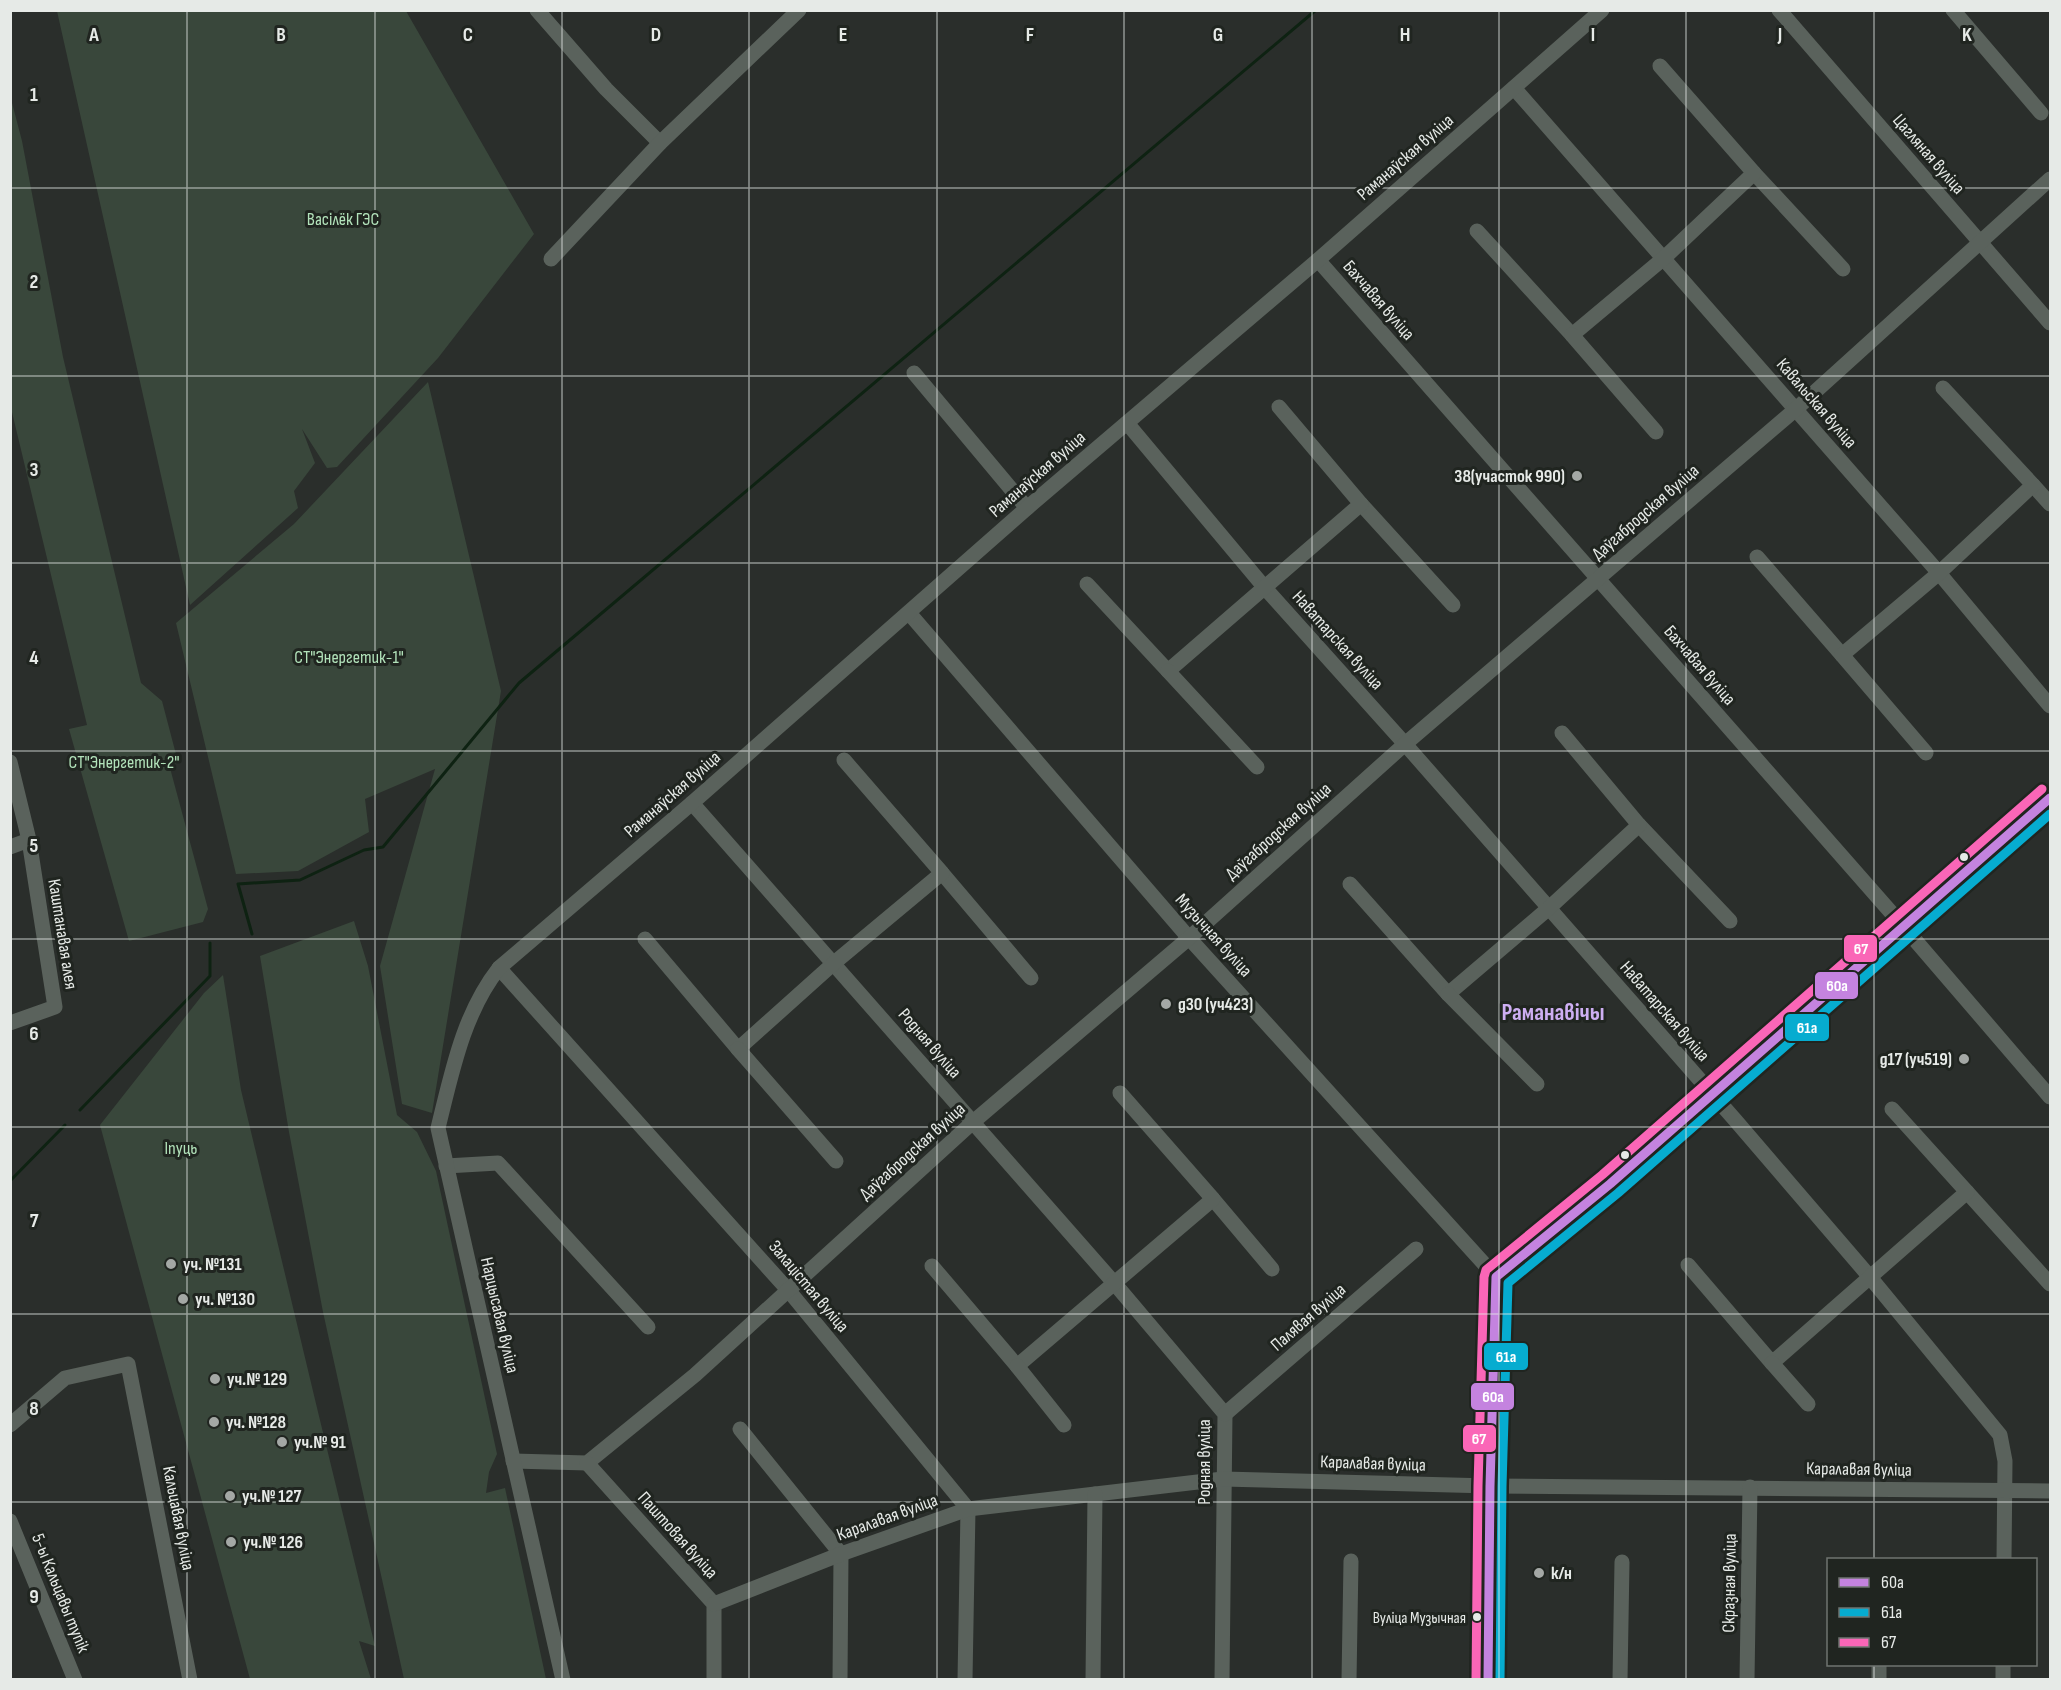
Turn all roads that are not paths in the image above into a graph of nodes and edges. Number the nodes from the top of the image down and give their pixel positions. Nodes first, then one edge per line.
1 (537, 10) edge
2 (799, 10) edge
3 (1602, 10) edge
4 (1779, 10) edge
5 (1953, 10) edge
6 (1660, 66) dead end
7 (1514, 88) junction
8 (2041, 113) dead end
9 (660, 143) junction
10 (1754, 173) junction
11 (2050, 179) edge
12 (1477, 231) dead end
13 (1979, 242) junction
14 (1664, 258) junction
15 (551, 259) dead end
16 (1318, 260) junction
17 (1843, 270) dead end
18 (2050, 323) edge
19 (1572, 335) junction
20 (914, 374) dead end
21 (1943, 388) dead end
22 (1279, 407) dead end
23 (1796, 409) junction
24 (1127, 423) junction
25 (1656, 432) dead end
26 (2033, 485) junction
27 (1361, 504) junction
28 (2050, 504) edge
29 (1027, 508) junction
30 (1757, 557) dead end
31 (1940, 573) junction
32 (1597, 579) junction
33 (1087, 584) dead end
34 (1265, 588) junction
35 (1454, 604) dead end
36 (909, 613) junction
37 (1842, 655) junction
38 (1168, 671) junction
39 (2050, 706) edge
40 (1562, 733) dead end
41 (1405, 744) junction
42 (1926, 753) dead end
43 (844, 760) dead end
44 (10, 762) edge
45 (1257, 767) dead end
46 (2050, 798) edge
47 (692, 803) junction
48 (1639, 825) junction
49 (28, 840) junction
50 (10, 847) edge
51 (942, 873) junction
52 (1350, 884) dead end
53 (1549, 908) junction
54 (1730, 921) dead end
55 (1903, 926) junction
56 (1190, 938) junction
57 (645, 939) dead end
58 (834, 963) junction
59 (499, 968) junction
60 (1031, 978) dead end
61 (1448, 994) junction
62 (10, 1023) edge
63 (738, 1049) junction
64 (1537, 1084) dead end
65 (1120, 1093) dead end
66 (1712, 1094) junction
67 (2050, 1097) edge
68 (1892, 1109) dead end
69 (972, 1122) junction
70 (836, 1161) dead end
71 (446, 1166) junction
72 (1967, 1192) junction
73 (1213, 1199) junction
74 (1416, 1249) dead end
75 (1688, 1265) dead end
76 (932, 1266) dead end
77 (1272, 1269) dead end
78 (1869, 1276) junction
79 (1496, 1277) junction
80 (1115, 1284) junction
81 (2050, 1284) edge
82 (789, 1290) junction
83 (648, 1327) dead end
84 (1772, 1363) junction
85 (1017, 1366) junction
86 (1808, 1404) dead end
87 (1226, 1414) junction
88 (10, 1425) edge
89 (1064, 1425) dead end
90 (740, 1429) dead end
91 (513, 1461) junction
92 (587, 1463) junction
93 (1223, 1479) junction
94 (1490, 1486) junction
95 (1750, 1487) junction
96 (2005, 1491) junction
97 (2050, 1491) edge
98 (1095, 1494) junction
99 (968, 1509) junction
100 (10, 1521) edge
101 (841, 1554) junction
102 (2004, 1558) edge
103 (1351, 1561) dead end
104 (1622, 1562) dead end
105 (714, 1604) junction
106 (75, 1680) edge
107 (190, 1680) edge
108 (563, 1680) edge
109 (714, 1680) edge
110 (840, 1680) edge
111 (965, 1680) edge
112 (1093, 1680) edge
113 (1222, 1680) edge
114 (1349, 1680) edge
115 (1488, 1680) edge
116 (1620, 1680) edge
117 (1747, 1680) edge

1 - 9 street
2 - 9 street
3 - 7 street, Раманаўская вуліца
4 - 13 street, Цагляная вуліца
5 - 8 street
6 - 10 street
7 - 14 street, Кавальская вуліца
7 - 16 street, Раманаўская вуліца
9 - 15 street
10 - 14 street
10 - 17 street
11 - 13 street, Даўгабродская вуліца
12 - 19 street
13 - 18 street, Цагляная вуліца
13 - 23 street, Даўгабродская вуліца
14 - 19 street
14 - 23 street, Кавальская вуліца
16 - 24 street, Раманаўская вуліца
16 - 32 street, Бахчавая вуліца
19 - 25 street
20 - 29 street
21 - 26 street
22 - 27 street
23 - 31 street, Кавальская вуліца
23 - 32 street, Даўгабродская вуліца
24 - 29 street, Раманаўская вуліца
24 - 34 street, Наватарская вуліца
26 - 28 street
26 - 31 street
27 - 34 street, Наватарская вуліца
27 - 35 street
29 - 36 street, Раманаўская вуліца
30 - 37 street
31 - 37 street
31 - 39 street, Кавальская вуліца
32 - 41 street, Даўгабродская вуліца
32 - 55 street, Бахчавая вуліца
33 - 38 street
34 - 38 street, Наватарская вуліца
34 - 41 street, Наватарская вуліца
36 - 47 street, Раманаўская вуліца
36 - 56 street, Музычная вуліца
37 - 42 street
38 - 45 street
40 - 48 street
41 - 53 street, Наватарская вуліца
41 - 56 street, Даўгабродская вуліца
43 - 51 street
44 - 49 street, Каштанавая алея
46 - 55 street
47 - 58 street, Родная вуліца
47 - 59 street, Раманаўская вуліца
48 - 53 street
48 - 54 street
49 - 50 street
49 - 62 street, Каштанавая алея
51 - 58 street
51 - 60 street
52 - 61 street
53 - 61 street
53 - 66 street, Наватарская вуліца
55 - 66 street
55 - 67 street, Бахчавая вуліца
56 - 69 street, Даўгабродская вуліца
56 - 79 street, Музычная вуліца
57 - 63 street
58 - 63 street
58 - 69 street, Родная вуліца
59 - 71 street, Нарцысавая вуліца
59 - 82 street, Залацістая вуліца
61 - 64 street
63 - 70 street
65 - 73 street
66 - 78 street, Наватарская вуліца
66 - 79 street
68 - 72 street
69 - 80 street, Родная вуліца
69 - 82 street, Даўгабродская вуліца
71 - 83 street
71 - 91 street, Нарцысавая вуліца
72 - 78 street
72 - 81 street
73 - 77 street
73 - 80 street
74 - 87 street, Палявая вуліца
75 - 84 street
76 - 85 street
78 - 84 street
78 - 96 street, Наватарская вуліца
79 - 94 street
80 - 85 street
80 - 87 street, Родная вуліца
82 - 92 street, Даўгабродская вуліца
82 - 99 street, Залацістая вуліца
84 - 86 street
85 - 89 street
87 - 93 street, Родная вуліца
88 - 107 street, Кальцавая вуліца
90 - 101 street
91 - 92 street
91 - 108 street, Нарцысавая вуліца
92 - 105 street, Паштовая вуліца
93 - 94 street, Каралавая вуліца
93 - 98 street, Каралавая вуліца
93 - 113 street, Родная вуліца
94 - 95 street, Каралавая вуліца
94 - 115 street
95 - 96 street, Каралавая вуліца
95 - 117 street, Скразная вуліца
96 - 97 street, Каралавая вуліца
96 - 102 street, Наватарская вуліца
98 - 99 street, Каралавая вуліца
98 - 112 street
99 - 101 street, Каралавая вуліца
99 - 111 street
100 - 106 street, 5-ы Кальцавы тупік
101 - 105 street, Каралавая вуліца
101 - 110 street
103 - 114 street
104 - 116 street
105 - 109 street, Паштовая вуліца

